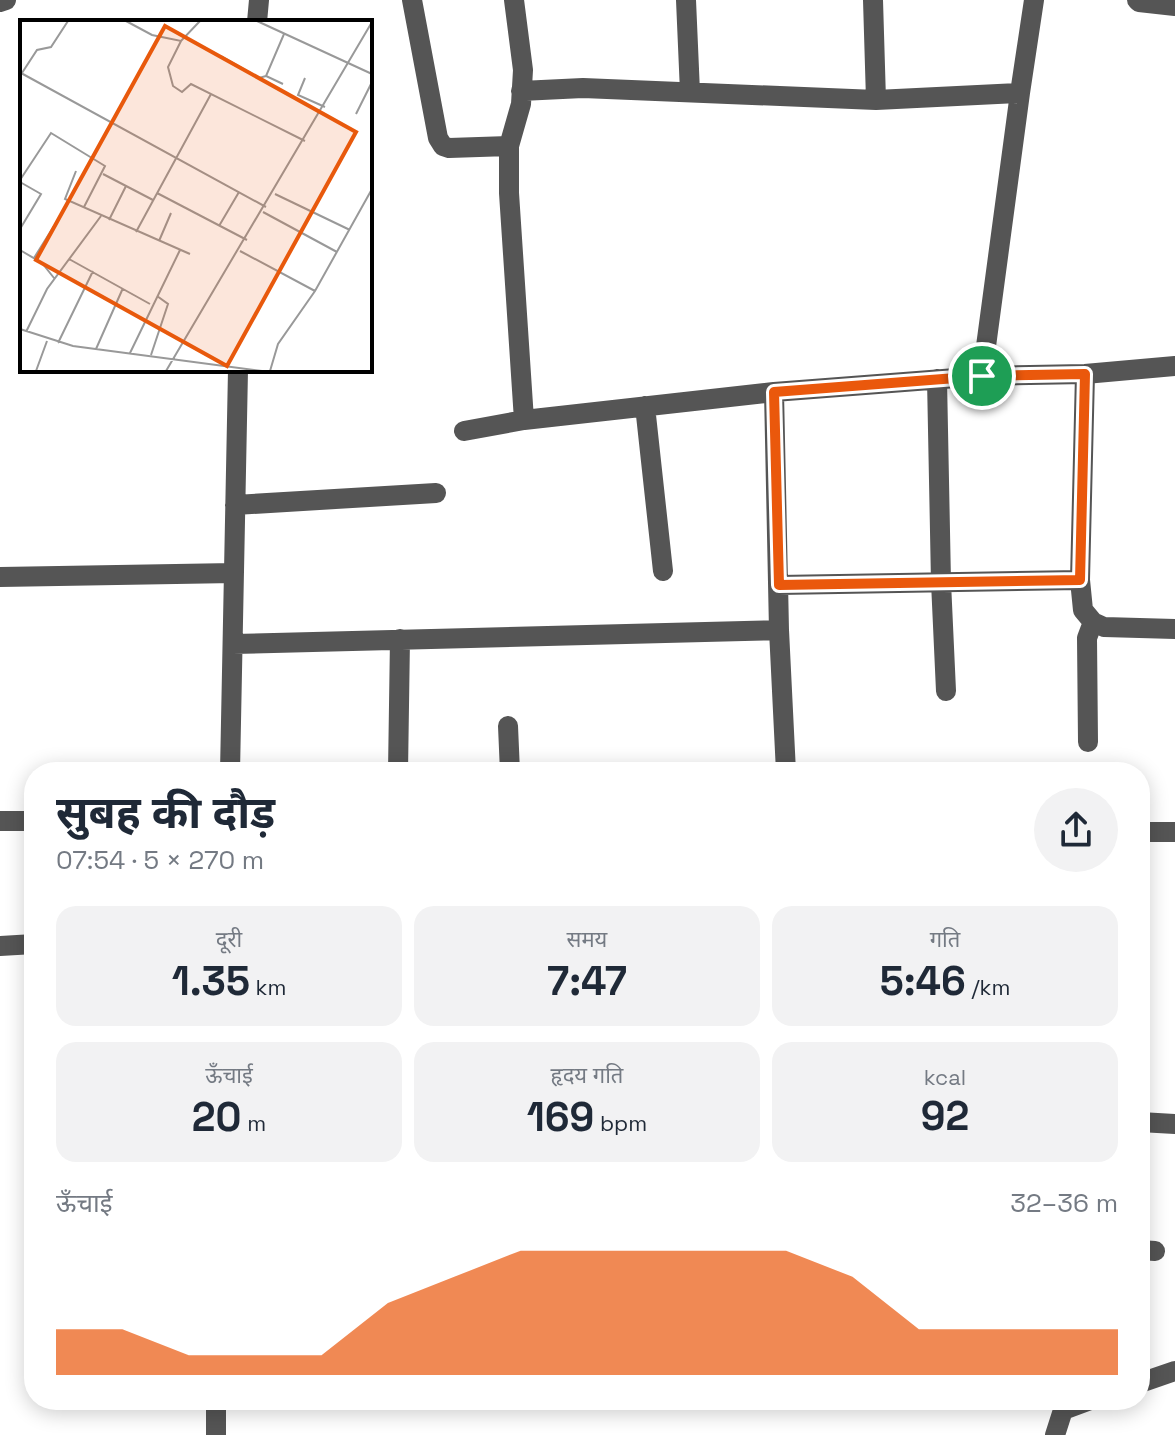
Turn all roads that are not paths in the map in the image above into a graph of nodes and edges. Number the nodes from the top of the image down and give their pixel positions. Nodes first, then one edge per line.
1 (6, 0) edge
2 (259, 0) edge
3 (412, 0) edge
4 (514, 0) edge
5 (686, 0) edge
6 (873, 0) edge
7 (1034, 0) edge
8 (1137, 0) edge
9 (0, 2) edge
10 (1175, 6) edge
11 (257, 20) edge
12 (521, 91) junction
13 (690, 92) junction
14 (1020, 93) junction
15 (876, 100) junction
16 (509, 146) junction
17 (1175, 366) edge
18 (238, 372) edge
19 (1085, 374) junction
20 (982, 376) junction
21 (937, 379) junction
22 (774, 392) junction
23 (645, 406) junction
24 (524, 420) junction
25 (464, 431) dead end
26 (436, 493) dead end
27 (235, 505) junction
28 (663, 571) dead end
29 (234, 573) junction
30 (0, 577) edge
31 (1080, 580) junction
32 (941, 582) junction
33 (779, 585) junction
34 (1093, 622) junction
35 (1175, 629) edge
36 (779, 630) junction
37 (400, 639) junction
38 (233, 644) junction
39 (946, 691) dead end
40 (508, 726) dead end
41 (1088, 742) dead end
42 (230, 762) edge
43 (398, 762) edge
44 (510, 762) edge
45 (786, 762) edge
46 (0, 821) edge
47 (24, 821) edge
48 (1150, 832) edge
49 (1175, 832) edge
50 (24, 945) edge
51 (0, 946) edge
52 (1150, 1123) edge
53 (1175, 1124) edge
54 (1175, 1371) edge
55 (1150, 1380) edge
56 (216, 1410) edge
57 (1062, 1410) edge
58 (216, 1435) edge
59 (1055, 1435) edge

1 - 9 street
2 - 11 street
3 - 16 street
4 - 12 street
5 - 13 street
6 - 15 street
7 - 14 street
8 - 10 street
12 - 13 street
12 - 16 street
13 - 15 street
14 - 15 street
14 - 20 street
16 - 24 street
17 - 19 street
18 - 27 street
19 - 20 street
19 - 31 street
20 - 21 street
21 - 22 street
21 - 32 street
22 - 23 street
22 - 33 street
23 - 24 street
23 - 28 street
24 - 25 street
26 - 27 street
27 - 29 street
29 - 30 street
29 - 38 street
31 - 32 street
31 - 34 street
32 - 33 street
32 - 39 street
33 - 36 street
34 - 35 street
34 - 41 street
36 - 37 street
36 - 45 street
37 - 38 street
37 - 43 street
38 - 42 street
40 - 44 street
46 - 47 street
48 - 49 street
50 - 51 street
52 - 53 street
54 - 55 street
56 - 58 street
57 - 59 street

